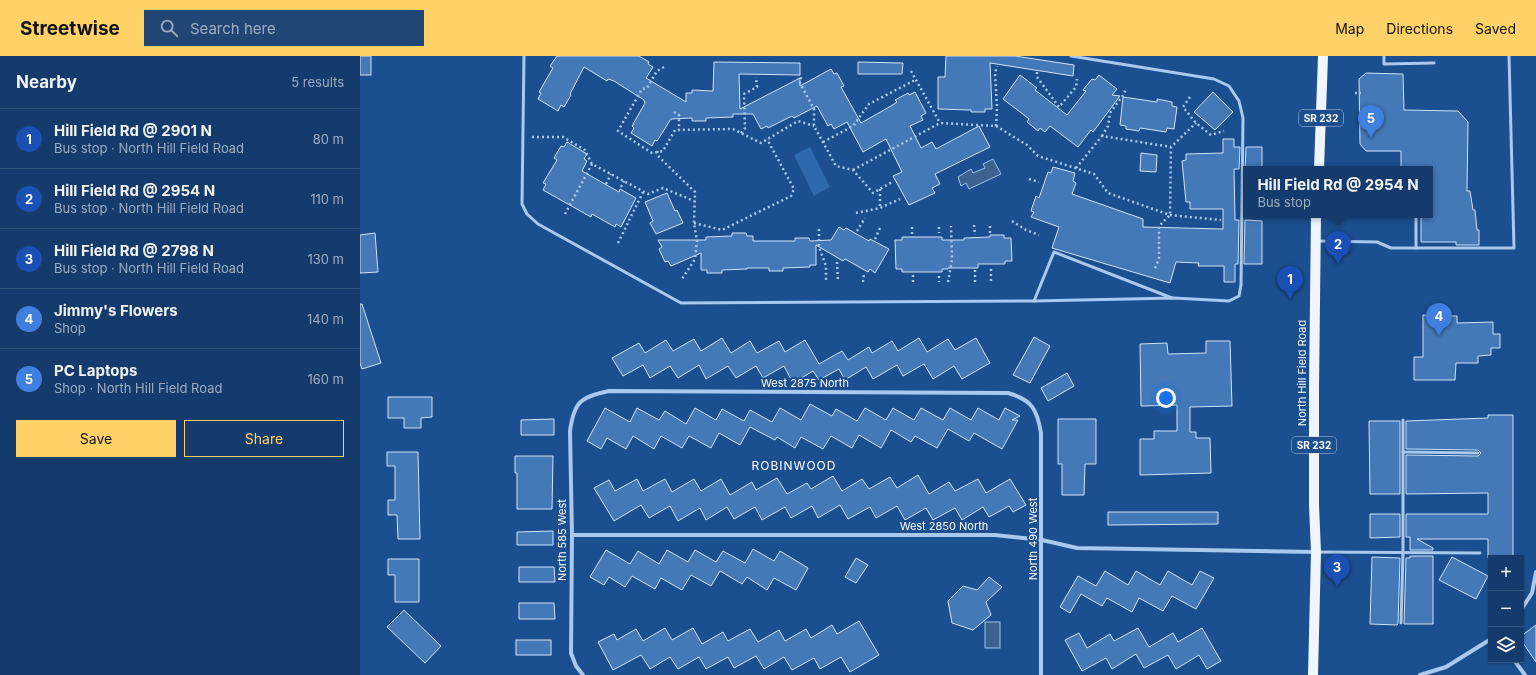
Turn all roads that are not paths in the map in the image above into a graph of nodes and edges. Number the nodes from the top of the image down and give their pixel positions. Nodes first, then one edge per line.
1 (524, 56) edge
2 (1071, 56) edge
3 (1317, 56) edge
4 (1323, 56) edge
5 (1330, 56) edge
6 (1384, 56) edge
7 (1509, 56) edge
8 (1434, 63) dead end
9 (1323, 68) junction
10 (1244, 166) edge
11 (1319, 166) edge
12 (1243, 218) edge
13 (1316, 218) edge
14 (1416, 218) edge
15 (1315, 241) junction
16 (1416, 248) junction
17 (1174, 298) junction
18 (1034, 301) junction
19 (578, 403) joint
20 (1031, 405) joint
21 (1402, 420) dead end
22 (1402, 452) junction
23 (1478, 453) dead end
24 (572, 535) junction
25 (1042, 540) junction
26 (1316, 552) junction
27 (1402, 553) junction
28 (1480, 553) dead end
29 (1536, 572) edge
30 (1524, 605) edge
31 (1401, 623) dead end
32 (1488, 641) edge
33 (1516, 663) edge
34 (583, 675) edge
35 (1041, 675) edge
36 (1314, 675) edge
37 (1420, 675) edge
38 (1525, 675) edge

1 - 18 lane
2 - 10 lane
3 - 9 main road
4 - 9 main road, SR 232
5 - 9 main road
6 - 8 lane
7 - 16 lane
9 - 11 main road, SR 232
12 - 17 lane
13 - 15 main road, North Hill Field Road / SR 232
14 - 16 lane
15 - 16 lane
15 - 26 main road, North Hill Field Road / SR 232
17 - 18 lane
17 - 18 lane
19 - 20 street, West 2875 North
19 - 24 street, North 585 West
20 - 25 street, North 490 West
21 - 22 lane
22 - 23 lane
22 - 27 lane
24 - 25 street, West 2850 North
24 - 34 street, North 585 West
25 - 26 street, West 2850 North
25 - 35 street, North 490 West
26 - 27 lane
26 - 36 main road, North Hill Field Road / SR 232
27 - 28 lane
27 - 31 lane
29 - 30 street
32 - 37 street
33 - 38 street

